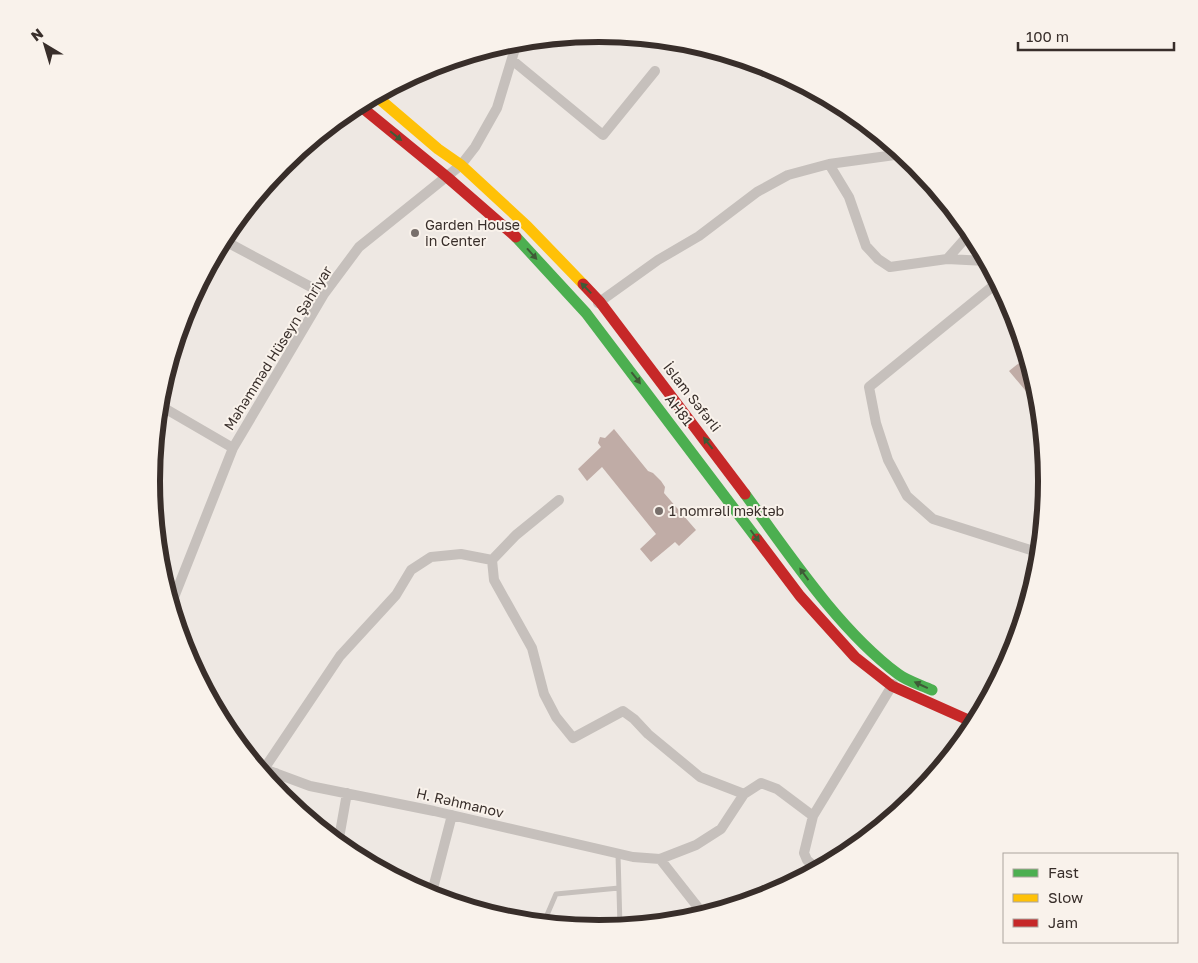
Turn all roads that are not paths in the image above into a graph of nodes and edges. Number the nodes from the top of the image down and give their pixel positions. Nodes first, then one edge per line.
1 (515, 51) edge
2 (512, 60) junction
3 (655, 71) dead end
4 (381, 100) edge
5 (365, 110) edge
6 (893, 155) edge
7 (829, 164) junction
8 (460, 165) junction
9 (447, 177) junction
10 (965, 239) edge
11 (230, 244) edge
12 (947, 259) junction
13 (978, 261) edge
14 (993, 286) edge
15 (324, 294) junction
16 (600, 302) junction
17 (586, 313) junction
18 (166, 409) edge
19 (233, 448) junction
20 (558, 500) dead end
21 (1032, 551) edge
22 (492, 560) junction
23 (176, 592) edge
24 (899, 675) junction
25 (892, 686) junction
26 (940, 694) dead end
27 (967, 720) edge
28 (263, 763) edge
29 (268, 770) edge
30 (276, 773) junction
31 (274, 777) edge
32 (347, 794) junction
33 (744, 794) junction
34 (452, 815) junction
35 (814, 816) junction
36 (340, 836) edge
37 (618, 854) junction
38 (660, 859) junction
39 (812, 865) edge
40 (434, 888) edge
41 (619, 888) junction
42 (699, 909) edge
43 (546, 917) edge
44 (620, 920) edge

1 - 2 street, Məhəmməd Hüseyn Şəhriyar
2 - 3 street
2 - 8 street, Məhəmməd Hüseyn Şəhriyar
4 - 8 highway, İslam Səfərli
5 -> 9 highway, AH81
6 - 7 street
7 - 12 street
7 - 16 street
8 - 9 street, Məhəmməd Hüseyn Şəhriyar
16 -> 8 highway, İslam Səfərli
9 - 15 street, Məhəmməd Hüseyn Şəhriyar
9 -> 17 highway, AH81
10 - 12 street
11 - 15 street
12 - 13 street
14 - 21 street
15 - 19 street, Məhəmməd Hüseyn Şəhriyar
16 - 17 street
24 -> 16 highway, İslam Səfərli
17 -> 25 highway, AH81
18 - 19 street, Məhəmməd Hüseyn Şəhriyar
19 - 23 street, Məhəmməd Hüseyn Şəhriyar
20 - 22 street
22 - 28 street
22 - 33 street
24 - 25 street
26 -> 24 highway, İslam Səfərli
25 - 27 highway, AH81
25 - 35 street
29 - 30 street, H. Rəhmanov
30 - 31 street
30 - 32 street, H. Rəhmanov
32 - 34 street, H. Rəhmanov
32 - 36 street
33 - 35 street
33 - 38 street
34 - 37 street, H. Rəhmanov
34 - 40 street
35 - 39 street
37 - 38 street, H. Rəhmanov
37 - 41 lane
38 - 42 street
41 - 43 lane
41 - 44 lane

